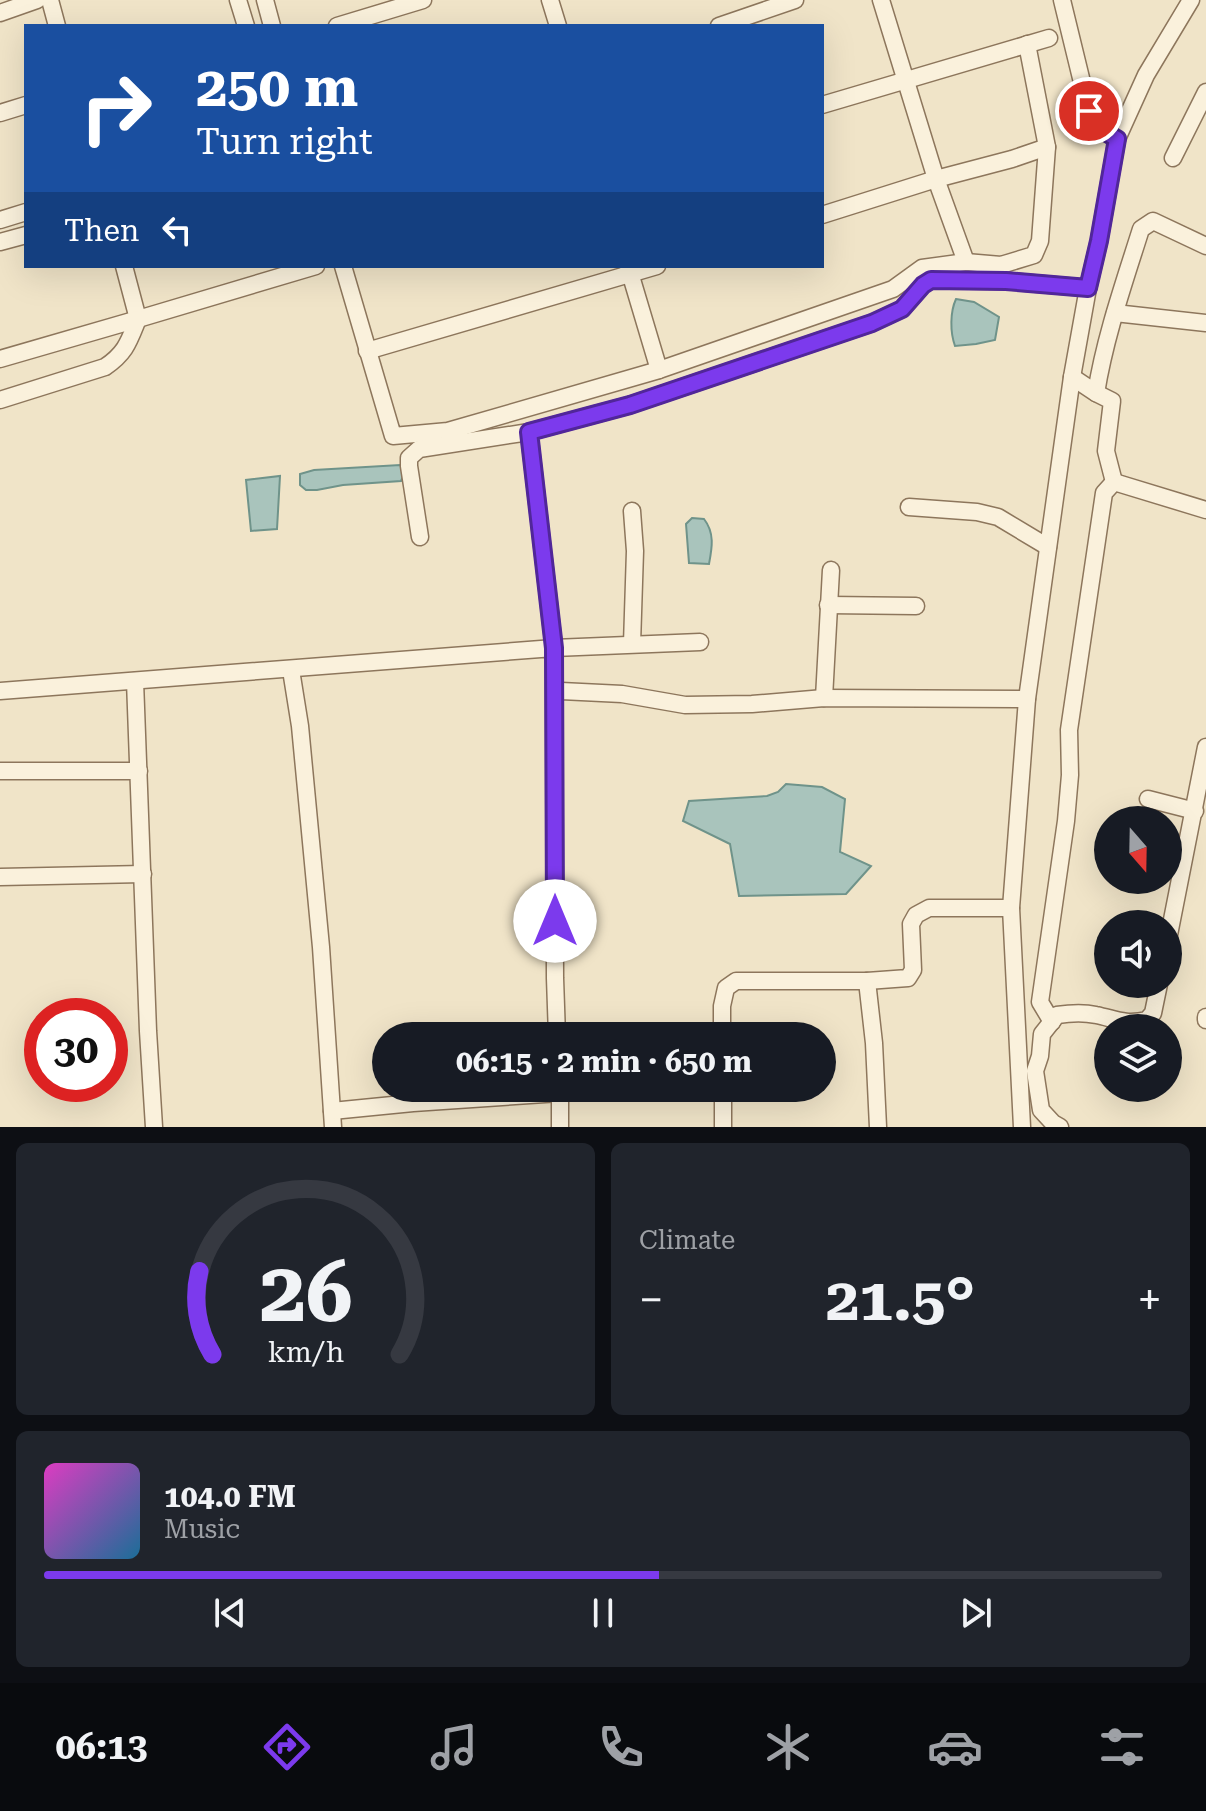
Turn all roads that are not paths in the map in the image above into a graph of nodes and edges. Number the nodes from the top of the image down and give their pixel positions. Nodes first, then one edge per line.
1 (37, 0) edge
2 (50, 0) edge
3 (238, 0) edge
4 (265, 0) edge
5 (423, 0) edge
6 (550, 0) edge
7 (795, 0) edge
8 (881, 0) edge
9 (1062, 0) edge
10 (1191, 0) edge
11 (0, 13) edge
12 (56, 24) edge
13 (245, 24) edge
14 (271, 24) edge
15 (344, 24) edge
16 (557, 24) edge
17 (725, 24) edge
18 (1049, 38) dead end
19 (1027, 44) junction
20 (907, 80) junction
21 (1206, 92) edge
22 (824, 104) edge
23 (24, 106) edge
24 (0, 113) edge
25 (1117, 139) junction
26 (1047, 147) junction
27 (1173, 158) dead end
28 (936, 179) junction
29 (24, 213) edge
30 (824, 214) edge
31 (0, 220) edge
32 (24, 236) edge
33 (0, 242) edge
34 (1206, 246) edge
35 (966, 262) junction
36 (125, 268) edge
37 (309, 268) edge
38 (344, 268) edge
39 (630, 270) edge
40 (1088, 288) junction
41 (1115, 313) junction
42 (138, 319) junction
43 (1206, 323) edge
44 (367, 351) junction
45 (0, 359) edge
46 (659, 370) junction
47 (1072, 377) junction
48 (1096, 393) junction
49 (0, 400) edge
50 (529, 432) junction
51 (1114, 482) junction
52 (909, 507) dead end
53 (1206, 510) edge
54 (632, 511) dead end
55 (420, 537) dead end
56 (1048, 547) junction
57 (831, 570) dead end
58 (828, 605) junction
59 (916, 606) dead end
60 (700, 642) dead end
61 (632, 644) junction
62 (554, 648) junction
63 (291, 670) junction
64 (135, 681) junction
65 (0, 691) edge
66 (555, 693) junction
67 (824, 698) junction
68 (1027, 699) junction
69 (1206, 747) edge
70 (0, 771) edge
71 (139, 771) junction
72 (1148, 799) dead end
73 (1195, 811) junction
74 (143, 874) junction
75 (0, 877) edge
76 (1011, 908) junction
77 (1174, 910) edge
78 (867, 981) junction
79 (1156, 998) edge
80 (557, 1022) edge
81 (722, 1022) edge
82 (1052, 1022) junction
83 (425, 1102) edge
84 (560, 1102) edge
85 (723, 1102) edge
86 (332, 1119) edge
87 (154, 1127) edge
88 (560, 1127) edge
89 (723, 1127) edge
90 (878, 1127) edge
91 (1022, 1127) edge
92 (1060, 1127) edge

1 - 11 street
2 - 12 street
3 - 13 street
4 - 14 street
5 - 15 street
6 - 16 street
7 - 17 street
8 - 20 street
9 - 25 street
10 - 25 street
18 - 19 street
19 - 20 street
19 - 26 street
20 - 22 street
20 - 28 street
21 - 27 street
23 - 24 street
25 - 40 street
26 - 28 street
26 - 35 street
28 - 30 street
28 - 35 street
29 - 31 street
32 - 33 street
34 - 41 street
35 - 46 street
36 - 42 street
37 - 42 street
38 - 44 street
39 - 44 street
39 - 46 street
40 - 47 street
40 - 50 street
41 - 43 street
41 - 48 street
42 - 45 street
42 - 49 street
44 - 46 street
47 - 48 street
47 - 56 street
48 - 51 street
50 - 55 street
50 - 62 street
51 - 53 street
51 - 82 street
52 - 56 street
54 - 61 street
56 - 68 street
57 - 58 street
58 - 59 street
58 - 67 street
60 - 61 street
61 - 62 street
62 - 63 street
62 - 66 street
63 - 64 street
63 - 86 street
64 - 65 street
64 - 71 street
66 - 67 street
66 - 80 street
67 - 68 street
68 - 76 street
69 - 73 street
70 - 71 street
71 - 74 street
72 - 73 street
73 - 77 street
74 - 75 street
74 - 87 street
76 - 78 street
76 - 91 street
78 - 81 street
78 - 90 street
79 - 82 street
82 - 92 street
83 - 86 street
84 - 88 street
85 - 89 street

